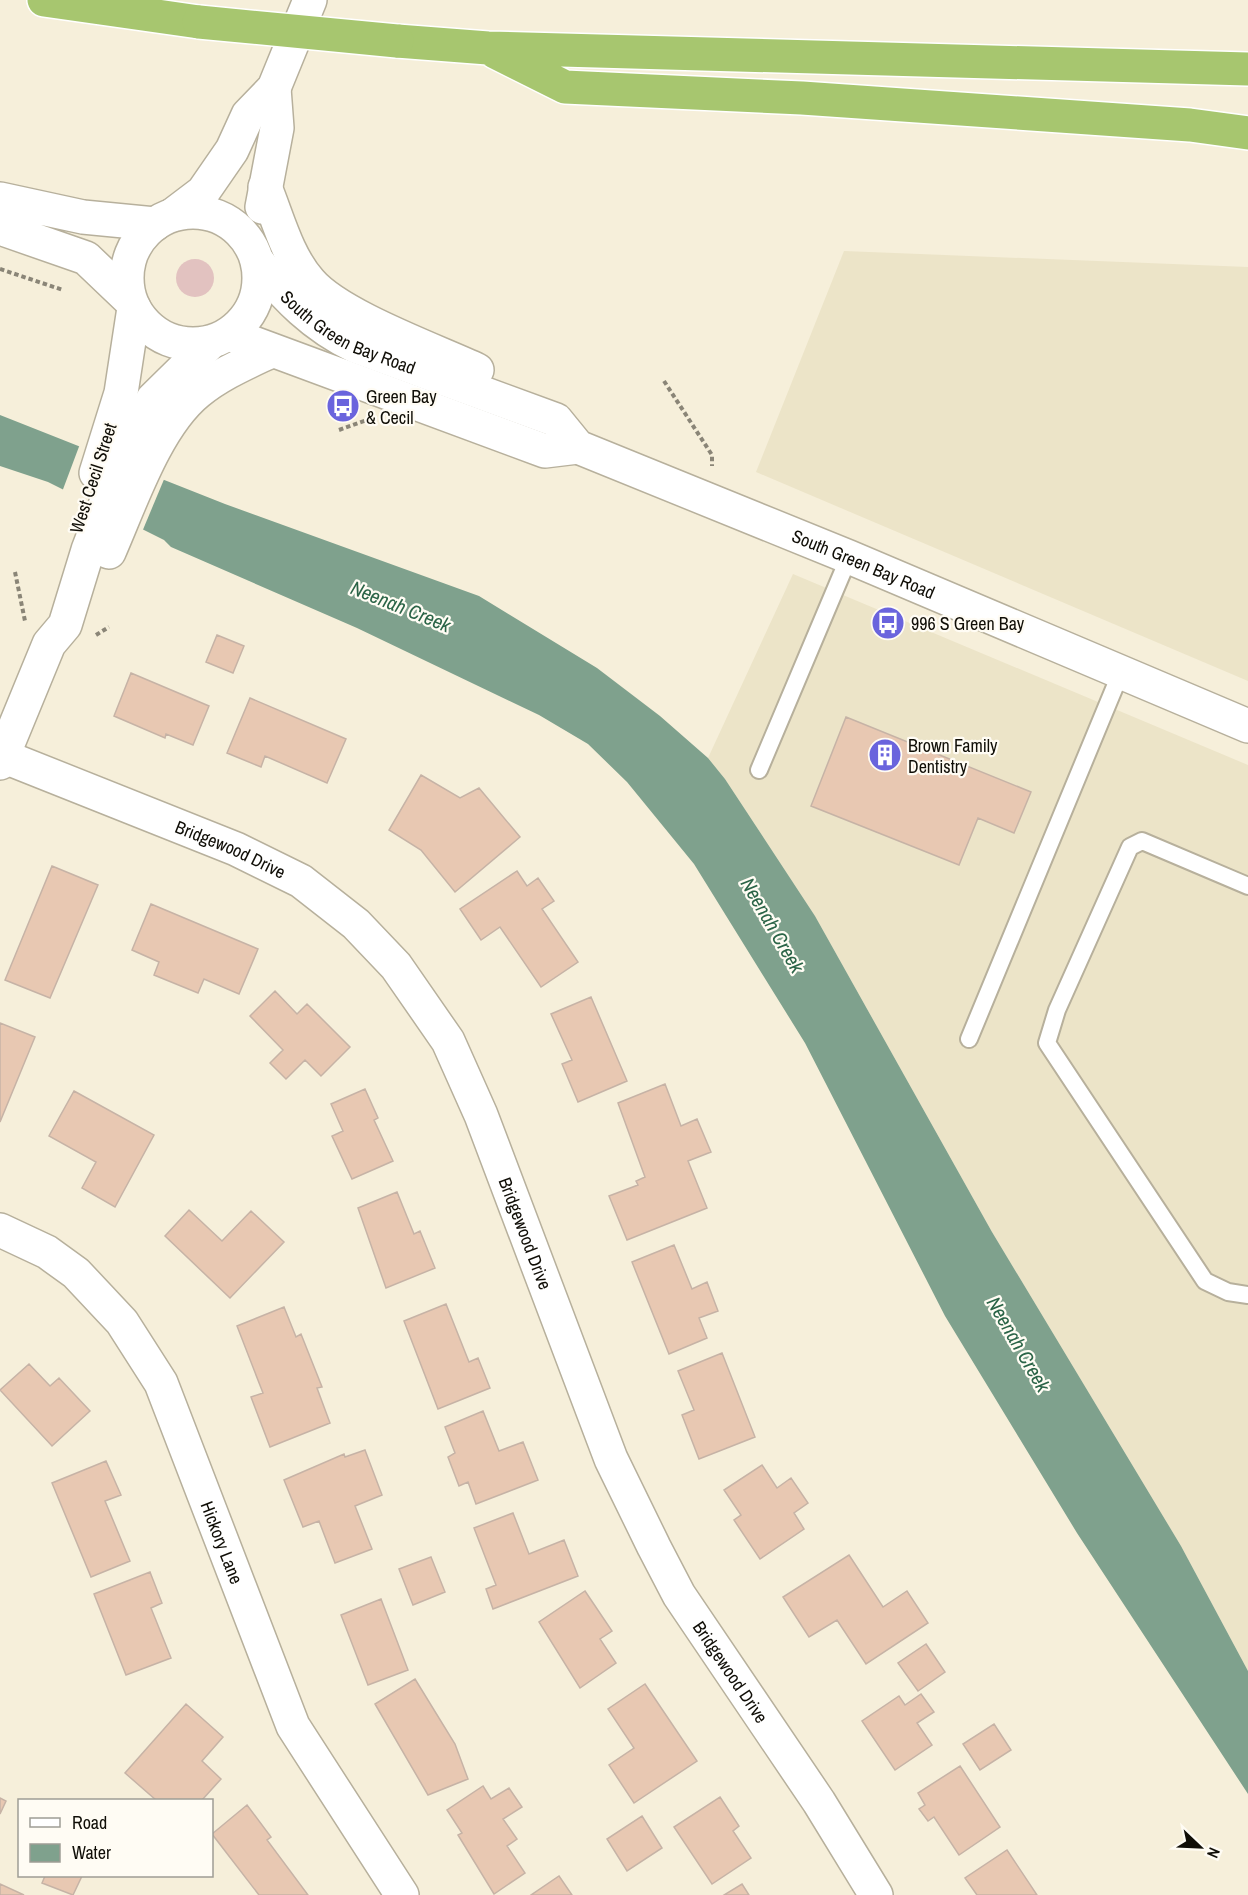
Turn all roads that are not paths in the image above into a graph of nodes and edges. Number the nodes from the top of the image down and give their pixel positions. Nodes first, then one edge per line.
1 (44, 0) edge
2 (310, 0) edge
3 (488, 48) junction
4 (1248, 69) edge
5 (274, 88) junction
6 (1248, 132) edge
7 (266, 187) junction
8 (0, 199) edge
9 (165, 219) junction
10 (0, 228) edge
11 (254, 253) junction
12 (132, 304) junction
13 (220, 339) junction
14 (271, 351) junction
15 (556, 420) junction
16 (578, 447) junction
17 (128, 450) junction
18 (101, 517) junction
19 (849, 557) junction
20 (1121, 672) junction
21 (1248, 726) edge
22 (1, 758) edge
23 (759, 770) dead end
24 (1248, 886) edge
25 (969, 1038) dead end
26 (0, 1230) edge
27 (1248, 1295) edge
28 (402, 1895) edge
29 (876, 1895) edge

1 - 3 highway, bridge
2 - 5 main road
3 - 4 highway
3 - 6 highway
5 - 7 main road
5 - 9 main road
7 - 11 main road
7 - 15 main road
8 - 9 main road
9 - 11 main road
9 - 12 main road
10 - 12 main road
11 - 13 main road
11 - 15 main road, South Green Bay Road
12 - 13 main road
12 - 17 main road, West Cecil Street
13 - 14 main road, South Green Bay Road
13 - 17 main road, West Cecil Street
14 - 16 main road, South Green Bay Road
14 - 17 main road
15 - 16 main road, South Green Bay Road
16 - 19 main road, South Green Bay Road
17 - 18 main road
17 - 18 main road, West Cecil Street
18 - 22 main road
19 - 20 main road, South Green Bay Road
19 - 23 lane
20 - 21 main road, South Green Bay Road
20 - 25 lane
22 - 29 main road, Bridgewood Drive
24 - 27 lane
26 - 28 main road, Hickory Lane

